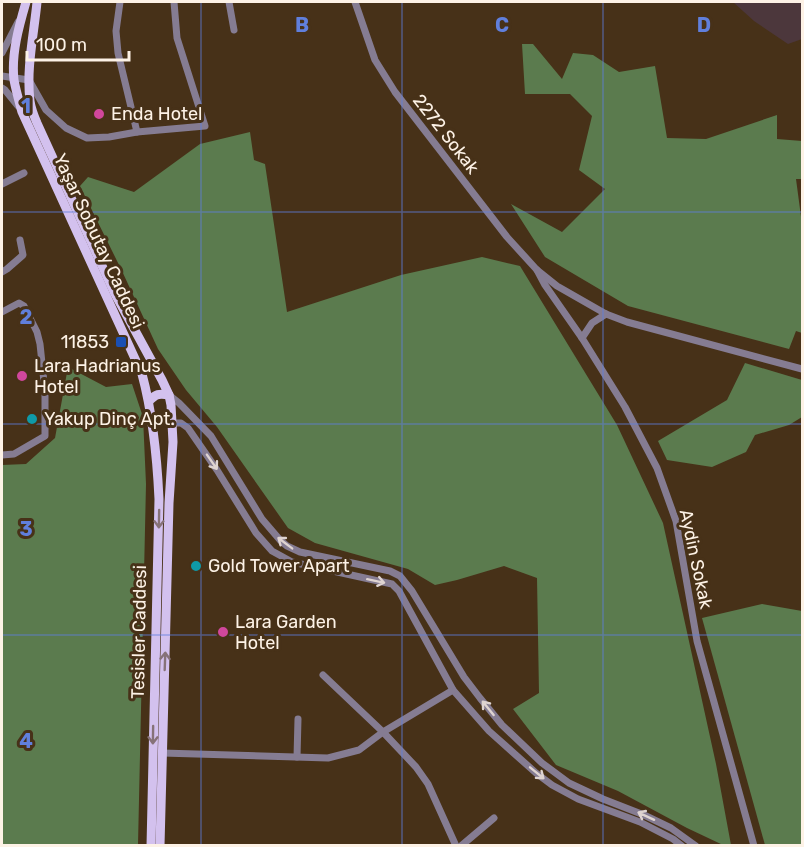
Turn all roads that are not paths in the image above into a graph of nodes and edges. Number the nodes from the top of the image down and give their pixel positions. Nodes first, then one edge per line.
1 (26, 2) edge
2 (37, 2) edge
3 (120, 2) edge
4 (174, 2) edge
5 (230, 2) edge
6 (355, 2) edge
7 (23, 12) junction
8 (234, 30) dead end
9 (2, 53) edge
10 (2, 76) edge
11 (14, 79) junction
12 (29, 80) junction
13 (2, 88) edge
14 (22, 112) junction
15 (137, 132) junction
16 (24, 173) dead end
17 (2, 184) edge
18 (20, 240) dead end
19 (537, 270) junction
20 (2, 273) edge
21 (2, 312) edge
22 (606, 314) junction
23 (582, 338) junction
24 (802, 369) edge
25 (168, 395) junction
26 (149, 401) junction
27 (152, 419) junction
28 (173, 423) junction
29 (2, 455) edge
30 (323, 675) dead end
31 (453, 690) junction
32 (298, 718) dead end
33 (383, 732) junction
34 (162, 753) junction
35 (297, 757) junction
36 (494, 818) dead end
37 (151, 846) edge
38 (160, 846) edge
39 (456, 846) edge
40 (461, 846) edge
41 (682, 846) edge
42 (696, 846) edge
43 (754, 846) edge

1 - 7 main road, Yaşar Sobutay Caddesi
2 - 12 main road
3 - 15 street
4 - 15 street
5 - 8 street
6 - 19 street, 2272 Sokak
7 - 9 street
7 - 11 main road, Yaşar Sobutay Caddesi
10 - 11 street
11 - 12 street
11 - 14 main road, Yaşar Sobutay Caddesi
12 - 15 street
12 - 25 main road
13 - 14 street
14 - 26 main road, Yaşar Sobutay Caddesi
16 - 17 street
18 - 20 street
19 - 22 street
19 - 23 street, Aydin Sokak
21 - 29 street
22 - 23 street
22 - 24 street
23 - 43 street, Aydin Sokak
25 - 26 main road
25 - 28 main road
42 -> 25 street
26 - 27 main road, Yaşar Sobutay Caddesi
27 - 28 main road
27 -> 37 main road, Tesisler Caddesi
28 -> 31 street
34 -> 28 main road
30 - 33 street
31 - 33 street
31 -> 41 street
32 - 35 street
33 - 35 street
33 - 39 street
34 - 35 street
34 - 38 main road
36 - 40 street

